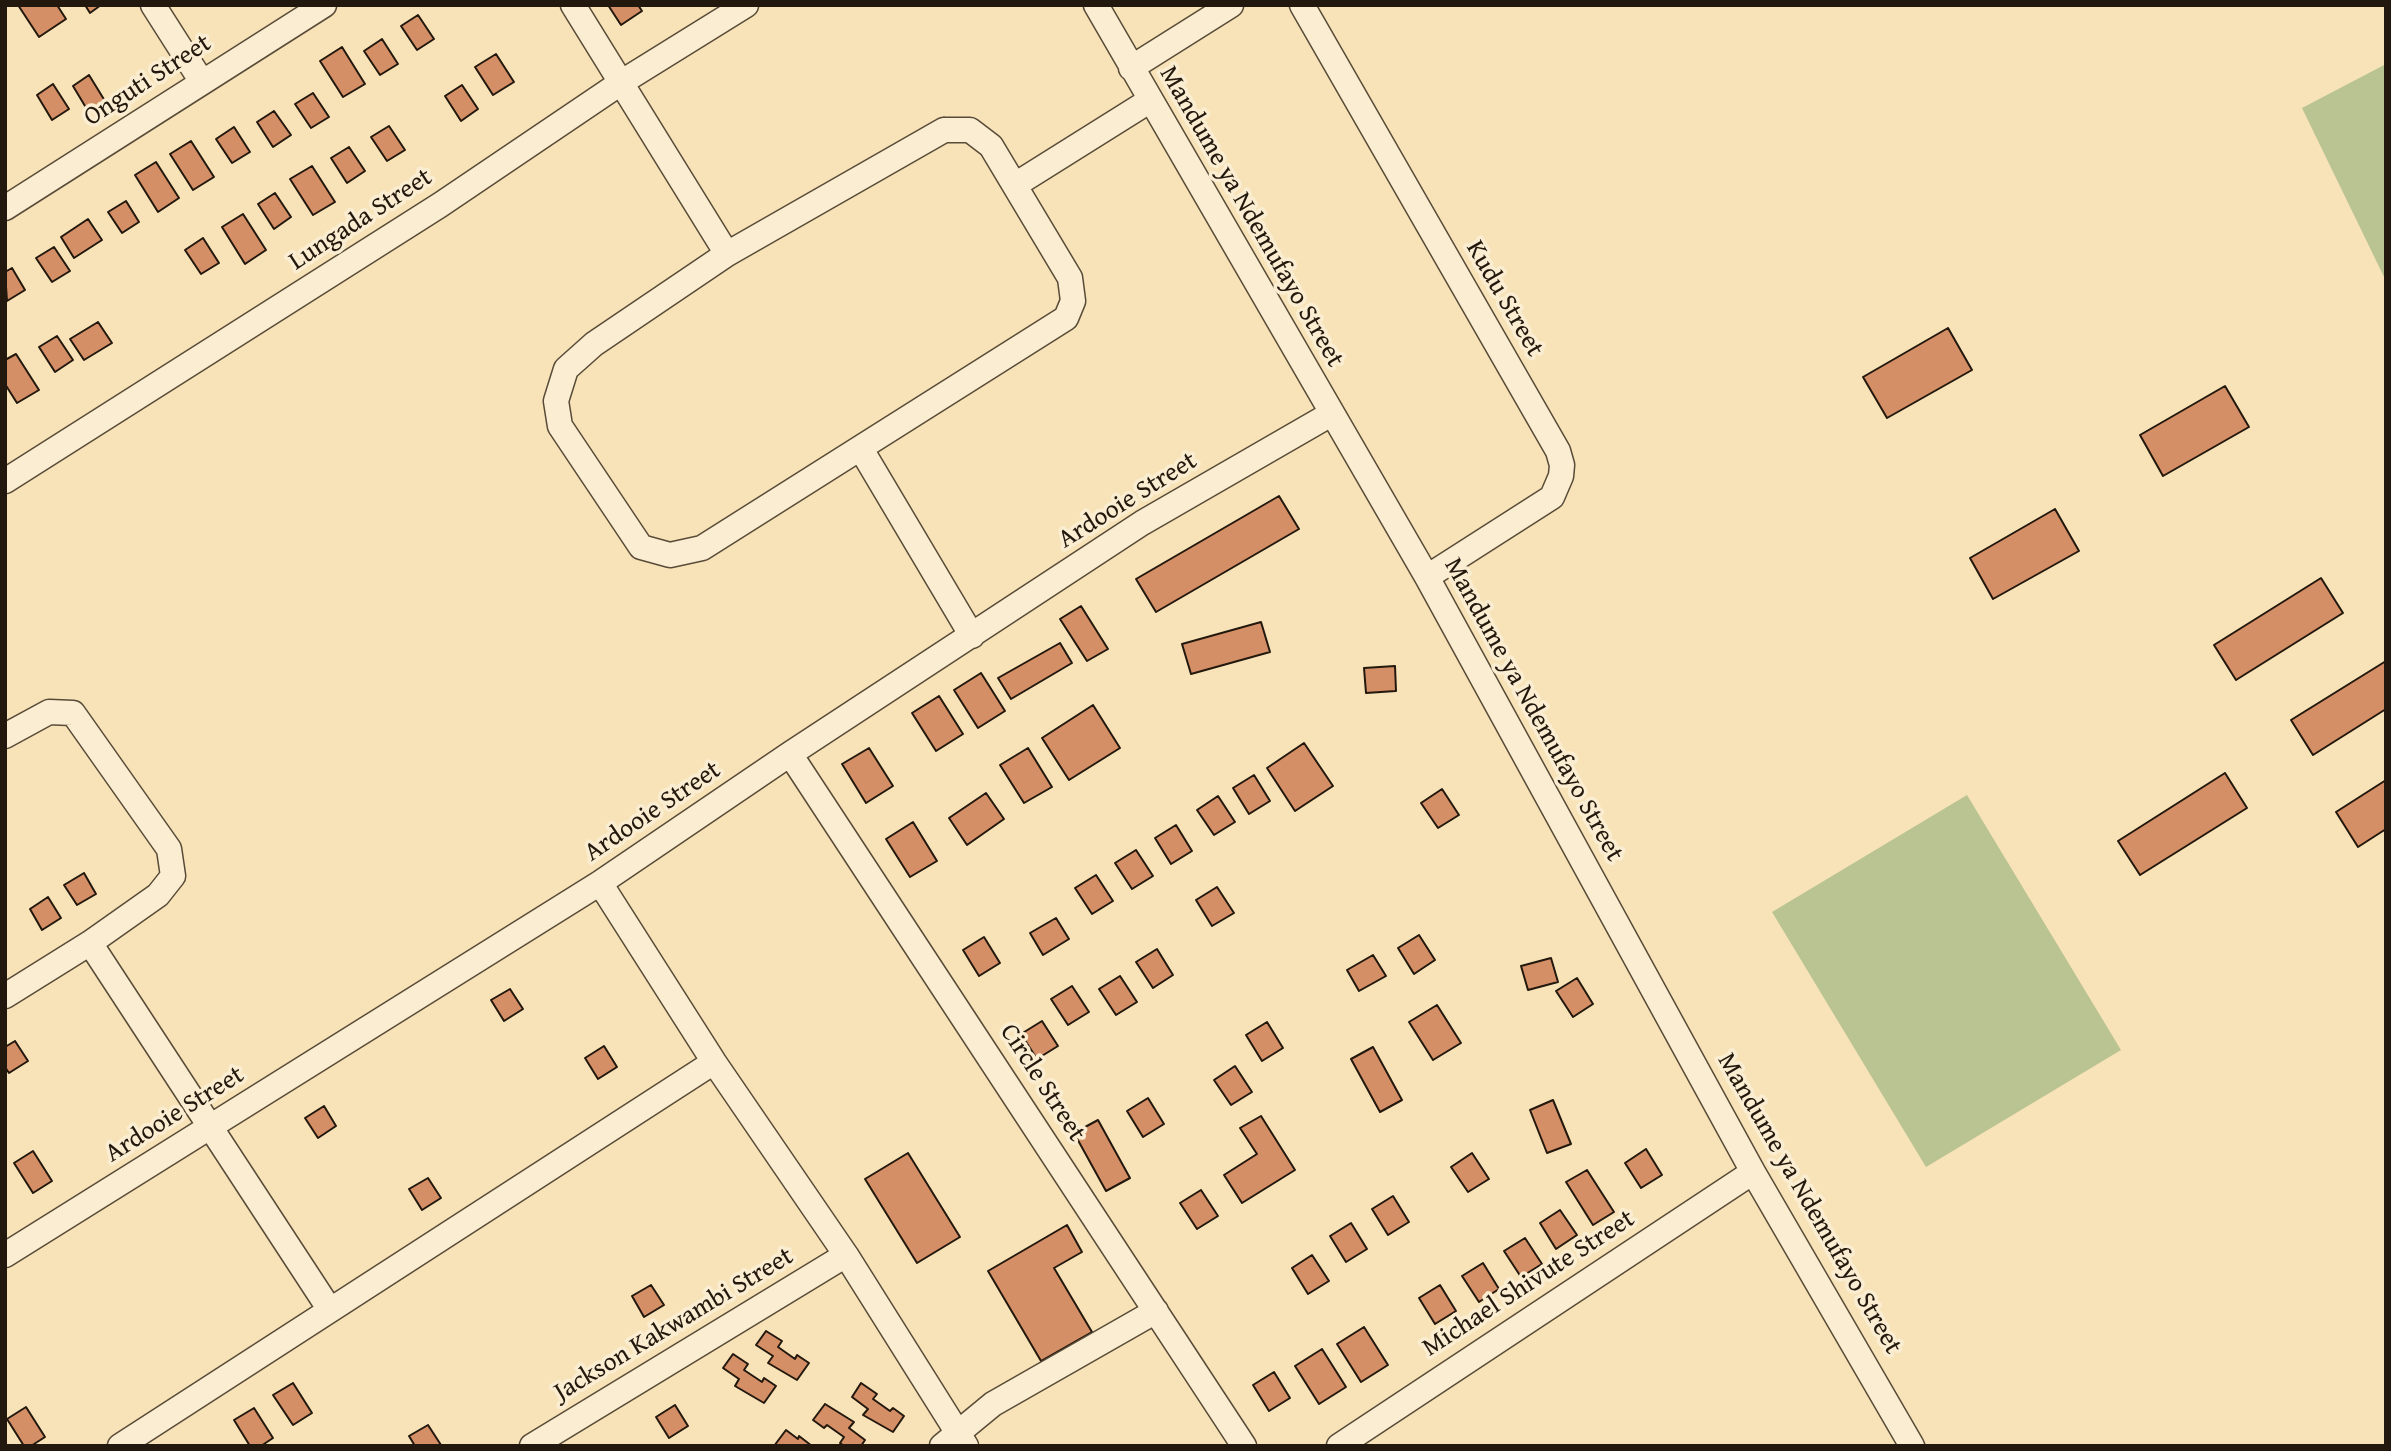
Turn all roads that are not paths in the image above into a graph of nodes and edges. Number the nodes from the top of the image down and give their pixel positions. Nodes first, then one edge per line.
1 (153, 5) edge
2 (324, 5) edge
3 (573, 5) edge
4 (746, 5) edge
5 (1096, 5) edge
6 (1231, 5) edge
7 (1302, 5) edge
8 (1131, 68) junction
9 (202, 82) junction
10 (622, 82) junction
11 (1149, 101) junction
12 (1015, 185) junction
13 (5, 208) edge
14 (727, 254) junction
15 (1331, 414) junction
16 (861, 449) junction
17 (5, 481) edge
18 (1427, 577) junction
19 (972, 636) junction
20 (5, 736) edge
21 (790, 754) junction
22 (600, 883) junction
23 (90, 943) junction
24 (5, 996) edge
25 (714, 1062) junction
26 (209, 1128) junction
27 (1753, 1172) junction
28 (5, 1255) edge
29 (846, 1255) junction
30 (330, 1310) junction
31 (1156, 1311) junction
32 (157, 1436) edge
33 (956, 1442) edge
34 (120, 1446) edge
35 (532, 1446) edge
36 (1244, 1446) edge
37 (1339, 1446) edge
38 (1912, 1446) edge

1 - 9 street
2 - 9 street, Onguti Street
3 - 10 street
4 - 10 street, Lungada Street
5 - 8 street, Mandume ya Ndemufayo Street
6 - 8 street
7 - 18 street, Kudu Street
8 - 11 street, Mandume ya Ndemufayo Street
9 - 13 street, Onguti Street
10 - 14 street
10 - 17 street, Lungada Street
11 - 12 street
11 - 15 street, Mandume ya Ndemufayo Street
12 - 14 street
12 - 16 street
14 - 16 street
15 - 18 street, Mandume ya Ndemufayo Street
15 - 19 street, Ardooie Street
16 - 19 street
18 - 27 street, Mandume ya Ndemufayo Street
19 - 21 street, Ardooie Street
20 - 23 street
21 - 22 street, Ardooie Street
21 - 31 street, Circle Street
22 - 25 street
22 - 26 street, Ardooie Street
23 - 24 street
23 - 26 street
25 - 29 street
25 - 30 street
26 - 28 street, Ardooie Street
26 - 30 street
27 - 37 street, Michael Shivute Street
27 - 38 street, Mandume ya Ndemufayo Street
29 - 33 street
29 - 35 street, Jackson Kakwambi Street
30 - 32 street
31 - 33 street
31 - 36 street, Circle Street
32 - 34 street

